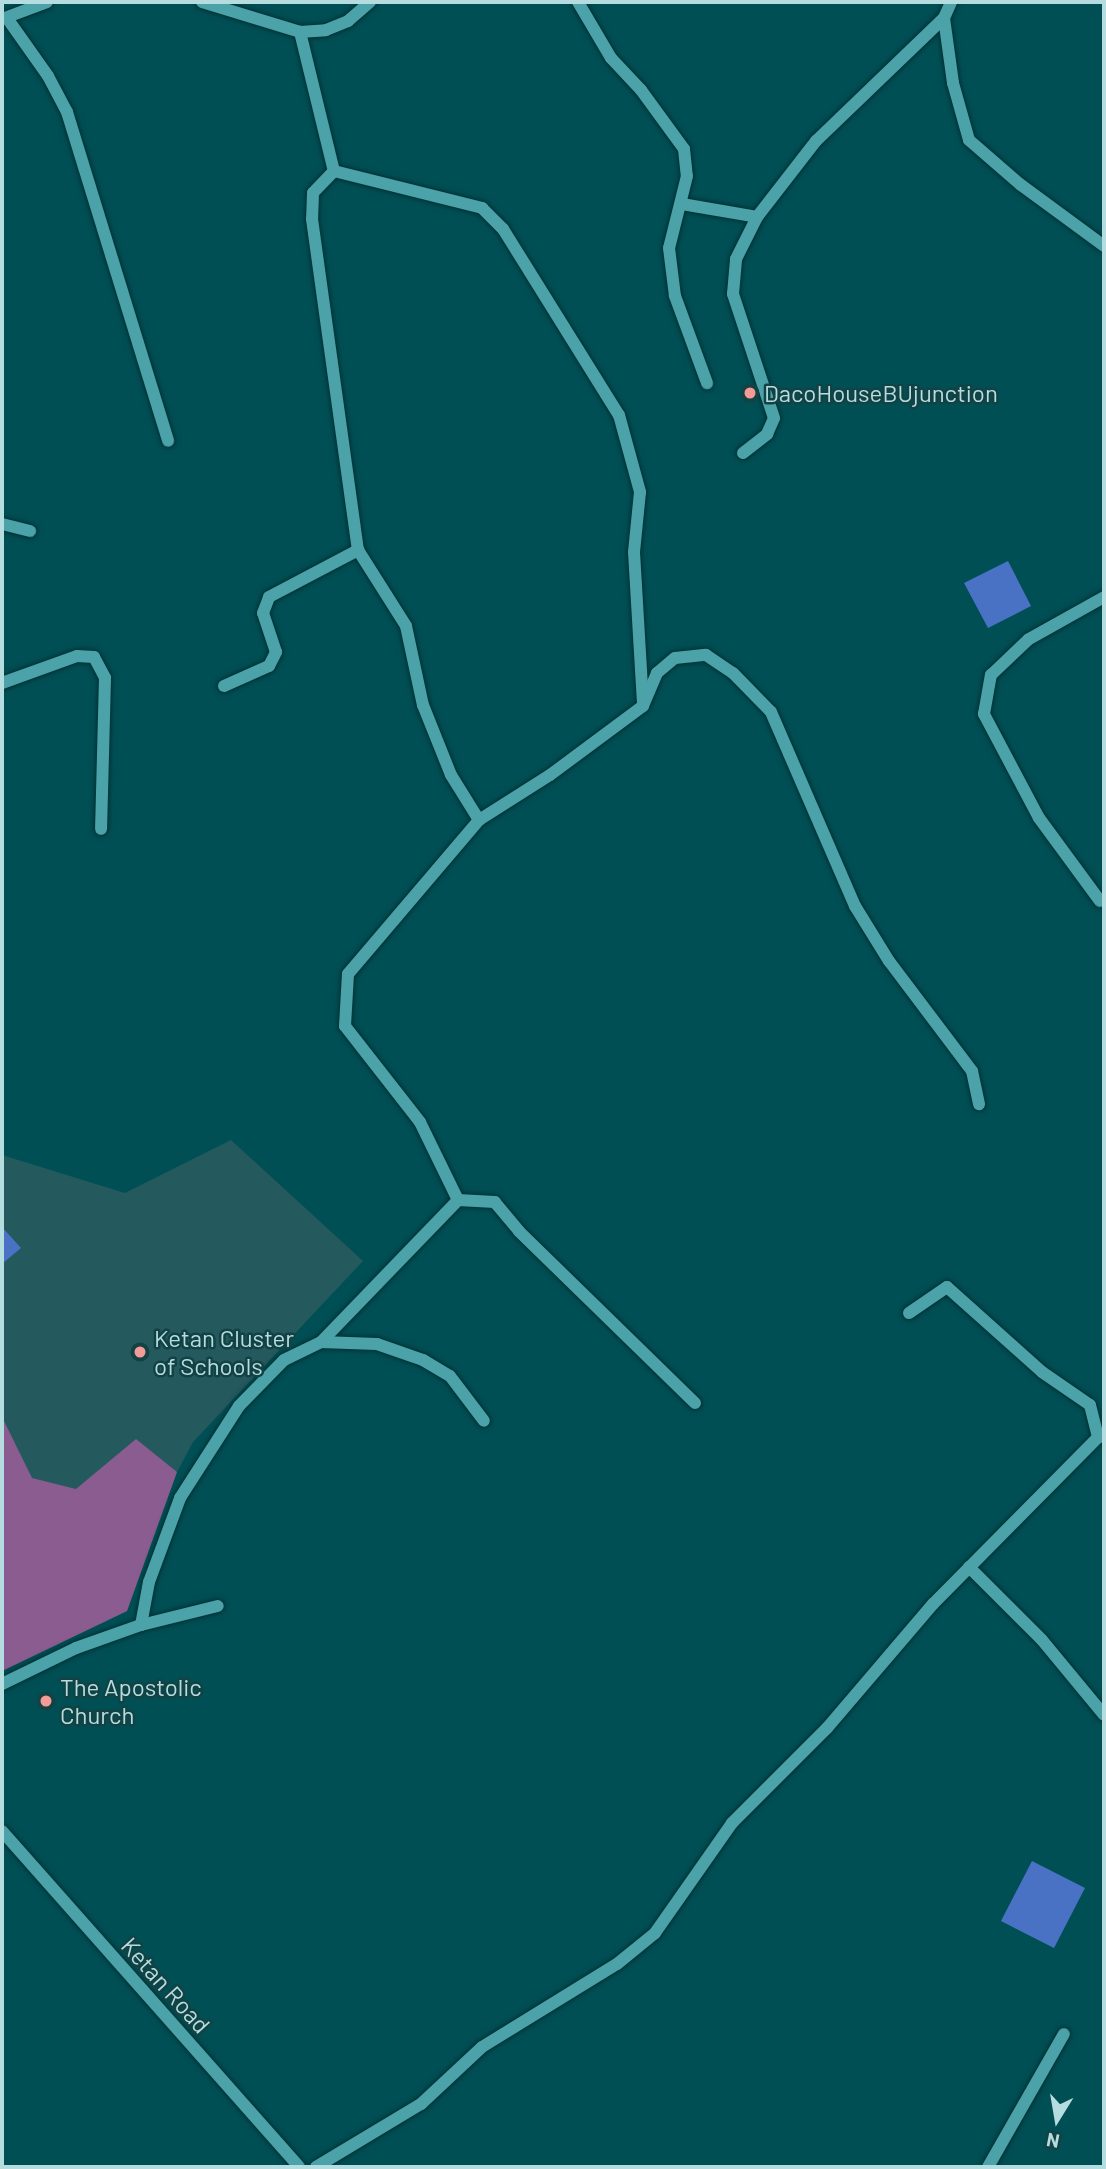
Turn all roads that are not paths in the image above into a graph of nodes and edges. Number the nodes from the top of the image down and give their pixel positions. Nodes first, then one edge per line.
1 (47, 2) edge
2 (202, 2) edge
3 (370, 2) edge
4 (578, 2) edge
5 (951, 2) edge
6 (944, 18) junction
7 (4, 19) edge
8 (300, 32) junction
9 (334, 171) junction
10 (682, 204) junction
11 (757, 217) junction
12 (1104, 246) edge
13 (707, 383) dead end
14 (168, 441) dead end
15 (744, 453) dead end
16 (2, 524) edge
17 (30, 531) dead end
18 (358, 550) junction
19 (1104, 597) edge
20 (2, 682) edge
21 (224, 686) dead end
22 (643, 706) junction
23 (479, 820) junction
24 (102, 829) dead end
25 (1100, 901) dead end
26 (979, 1104) dead end
27 (458, 1200) junction
28 (909, 1313) dead end
29 (321, 1342) junction
30 (695, 1403) dead end
31 (484, 1421) dead end
32 (1101, 1437) edge
33 (969, 1567) junction
34 (218, 1606) dead end
35 (141, 1625) junction
36 (2, 1684) edge
37 (1104, 1714) edge
38 (2, 1831) edge
39 (1064, 2034) dead end
40 (299, 2167) edge
41 (316, 2167) edge
42 (988, 2167) edge

1 - 7 street
2 - 8 street
3 - 8 street
4 - 10 street
5 - 6 street
6 - 11 street
6 - 12 street
7 - 14 street
8 - 9 street
9 - 18 street
9 - 22 street
10 - 11 street
10 - 13 street
11 - 15 street
16 - 17 street
18 - 21 street
18 - 23 street
19 - 25 street
20 - 24 street
22 - 23 street
22 - 26 street
23 - 27 street
27 - 29 street
27 - 30 street
28 - 32 street
29 - 31 street
29 - 35 street
32 - 33 street
33 - 37 street
33 - 41 street
34 - 35 street
35 - 36 street
38 - 40 street, Ketan Road
39 - 42 street

